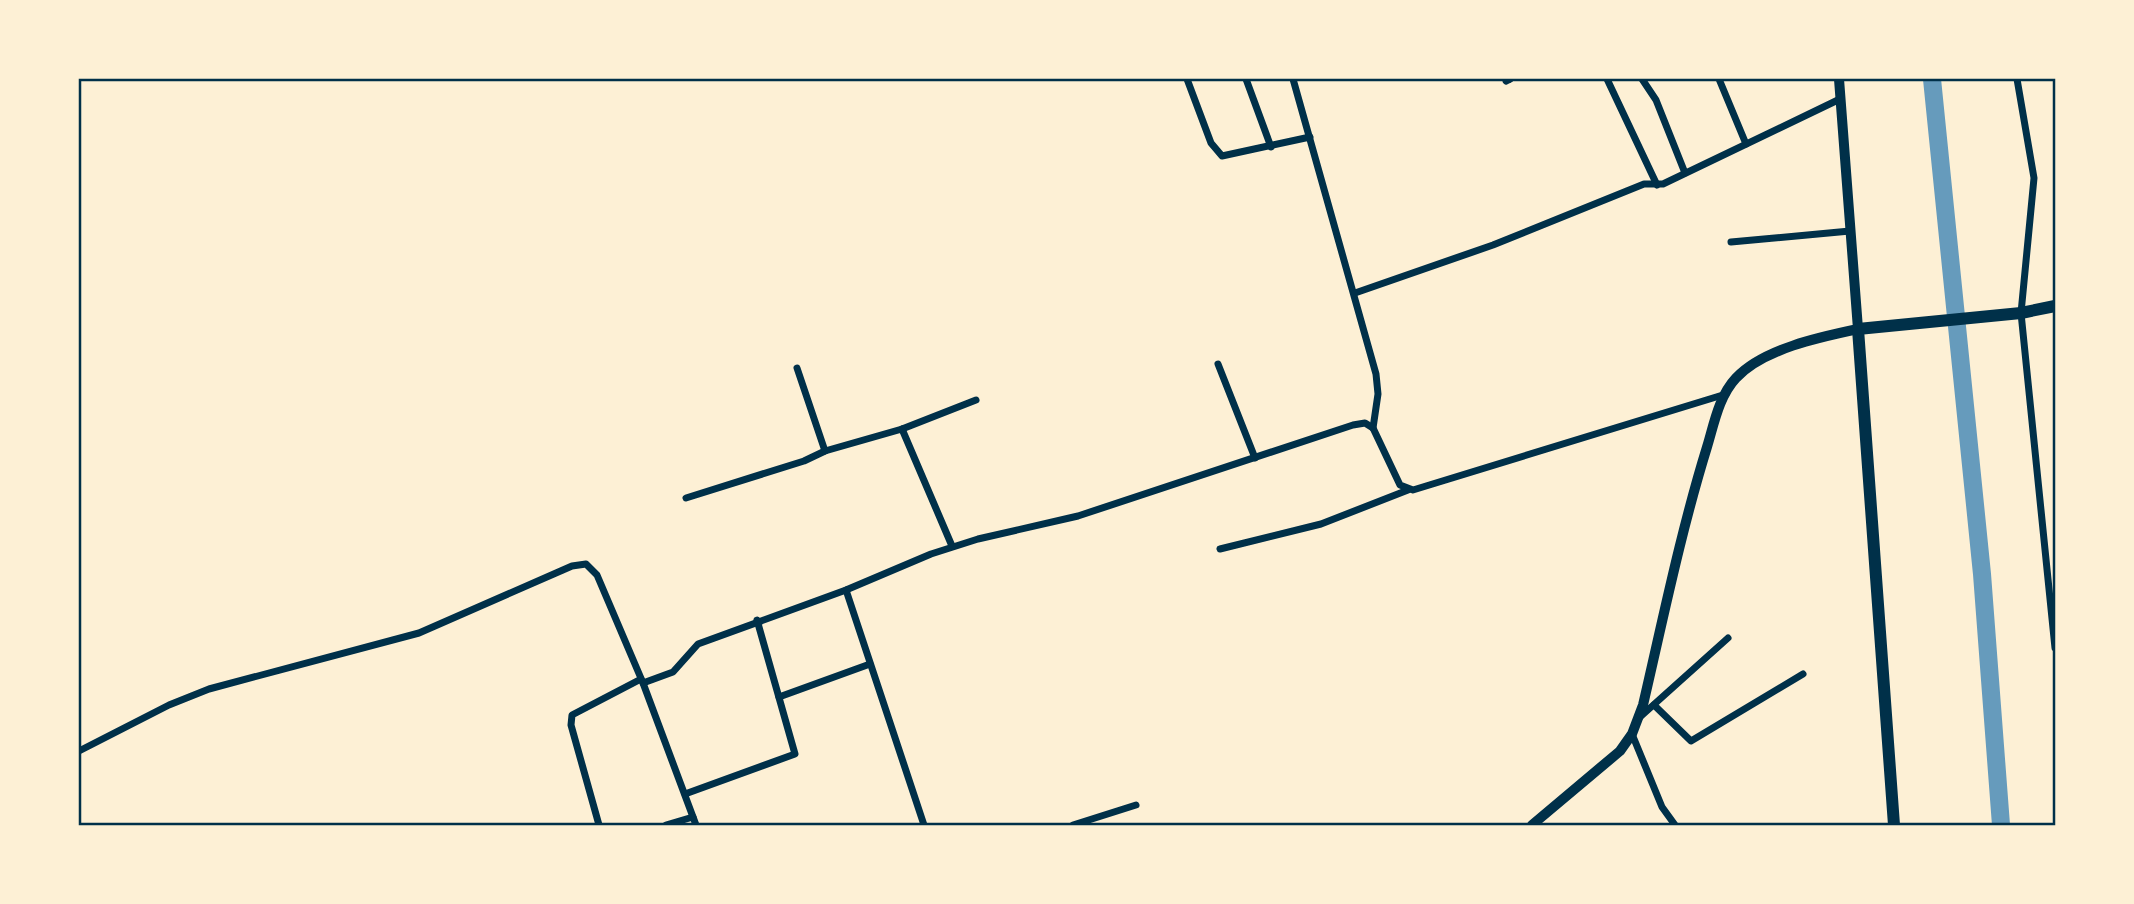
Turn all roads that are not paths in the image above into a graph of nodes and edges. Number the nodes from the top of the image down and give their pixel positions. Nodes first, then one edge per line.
1 (1186, 79) edge
2 (1246, 79) edge
3 (1293, 79) edge
4 (1607, 79) edge
5 (1642, 79) edge
6 (1719, 79) edge
7 (1839, 79) edge
8 (2017, 79) edge
9 (1840, 99) junction
10 (1310, 137) junction
11 (1746, 144) junction
12 (1271, 146) junction
13 (1685, 173) junction
14 (1657, 185) junction
15 (1850, 231) junction
16 (1731, 242) dead end
17 (1355, 293) junction
18 (2055, 306) edge
19 (2021, 313) junction
20 (1858, 329) junction
21 (1218, 364) dead end
22 (797, 369) dead end
23 (1726, 394) junction
24 (976, 400) dead end
25 (1373, 428) junction
26 (902, 429) junction
27 (825, 451) junction
28 (1255, 458) junction
29 (1408, 490) junction
30 (686, 498) dead end
31 (952, 547) junction
32 (1220, 549) dead end
33 (846, 590) junction
34 (757, 620) junction
35 (1728, 638) dead end
36 (2055, 648) edge
37 (870, 664) junction
38 (1803, 674) dead end
39 (642, 681) junction
40 (779, 697) junction
41 (1654, 705) junction
42 (1638, 719) junction
43 (1632, 734) junction
44 (79, 751) edge
45 (685, 794) junction
46 (1136, 805) dead end
47 (695, 821) edge
48 (599, 825) edge
49 (666, 825) edge
50 (924, 825) edge
51 (1073, 825) edge
52 (1532, 825) edge
53 (1675, 825) edge
54 (1894, 825) edge

1 - 12 street
2 - 12 street
3 - 10 street
4 - 14 street
5 - 13 street
6 - 11 street
7 - 9 street
8 - 19 street
9 - 11 street
9 - 15 street
10 - 12 street
10 - 17 street
11 - 13 street
13 - 14 street
14 - 17 street
15 - 16 street
15 - 20 street
17 - 25 street
18 - 19 highway
19 - 20 highway
19 - 36 street
20 - 23 street
20 - 54 highway
21 - 28 street
22 - 27 street
23 - 29 street
23 - 42 street
24 - 26 street
25 - 28 street
25 - 29 street
26 - 27 street
26 - 31 street
27 - 30 street
28 - 31 street
29 - 32 street
31 - 33 street
33 - 34 street
33 - 37 street
34 - 39 street
34 - 40 street
35 - 41 street
37 - 40 street
37 - 50 street
38 - 41 street
39 - 44 street
39 - 45 street
39 - 48 street
40 - 45 street
41 - 42 street
42 - 43 street
43 - 52 street
43 - 53 street
45 - 47 street
46 - 51 street
47 - 49 street

